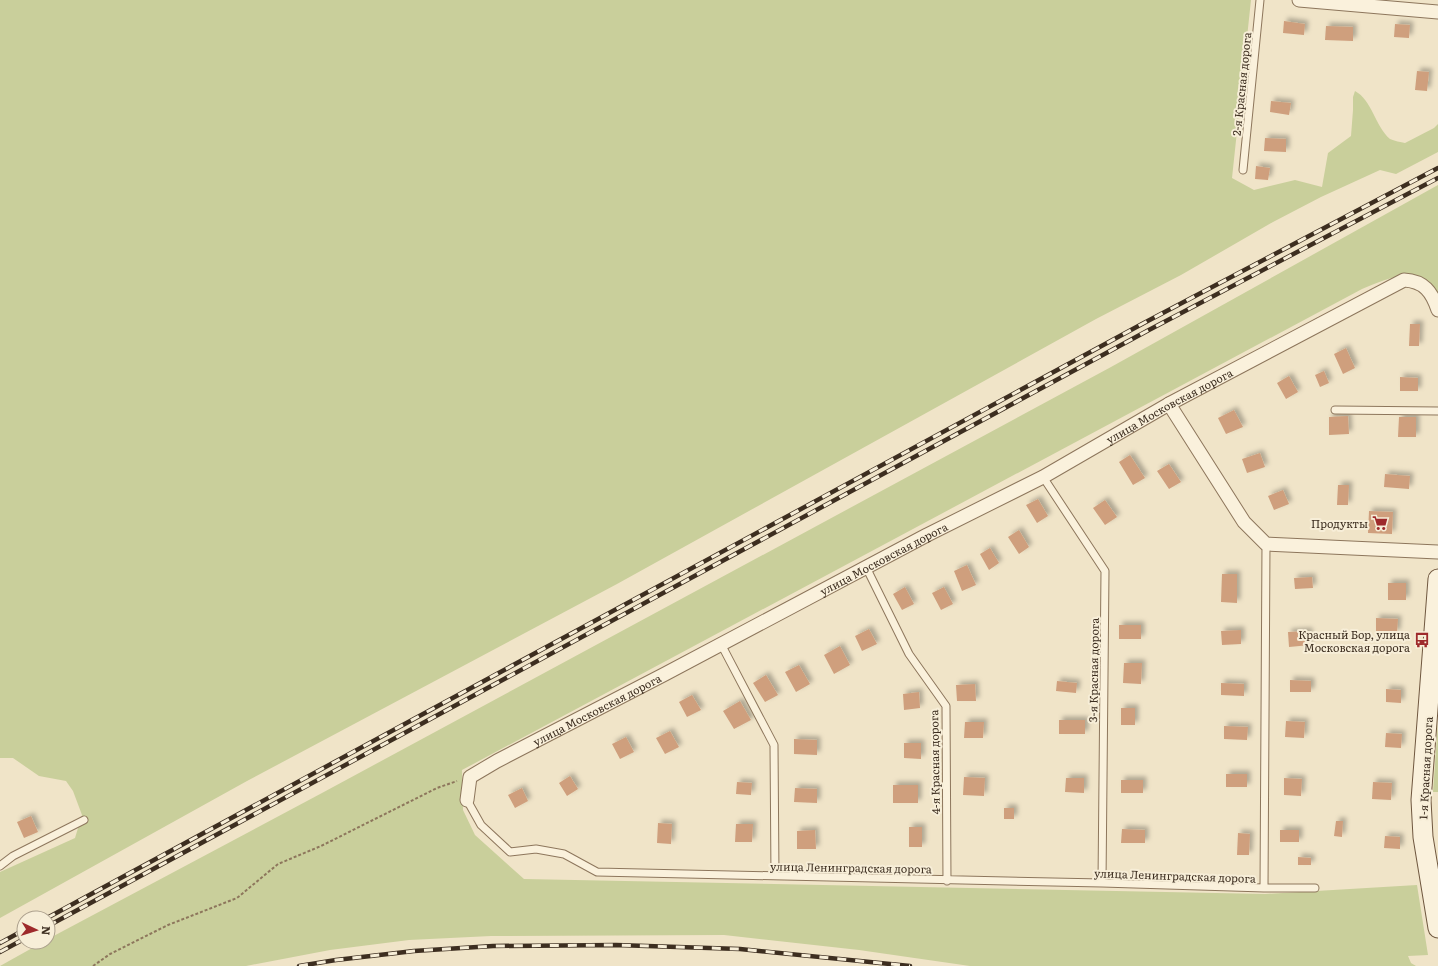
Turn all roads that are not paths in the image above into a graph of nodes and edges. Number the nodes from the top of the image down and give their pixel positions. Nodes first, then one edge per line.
1 (1260, 0) edge
2 (1299, 0) edge
3 (1438, 12) edge
4 (1243, 170) dead end
5 (1438, 310) edge
6 (1169, 404) junction
7 (1335, 410) dead end
8 (1438, 411) edge
9 (1043, 477) junction
10 (1266, 544) junction
11 (1438, 552) edge
12 (866, 567) junction
13 (1438, 580) edge
14 (720, 644) junction
15 (467, 800) joint
16 (84, 820) dead end
17 (0, 866) edge
18 (775, 876) junction
19 (947, 881) junction
20 (1102, 883) junction
21 (1264, 888) junction
22 (1315, 888) dead end
23 (1438, 928) edge

1 - 4 lane, 2-я Красная дорога
2 - 3 street
5 - 6 street, улица Московская дорога
6 - 9 street, улица Московская дорога
6 - 10 street
7 - 8 lane
9 - 12 street, улица Московская дорога
9 - 20 lane, 3-я Красная дорога
10 - 11 street
10 - 21 lane
12 - 14 street, улица Московская дорога
12 - 19 lane, 4-я Красная дорога
13 - 23 main road, 1-я Красная дорога
14 - 15 street, улица Московская дорога
14 - 18 lane
15 - 18 lane, улица Ленинградская дорога
16 - 17 lane
18 - 19 lane, улица Ленинградская дорога
19 - 20 lane, улица Ленинградская дорога
20 - 21 lane, улица Ленинградская дорога
21 - 22 lane, улица Ленинградская дорога

